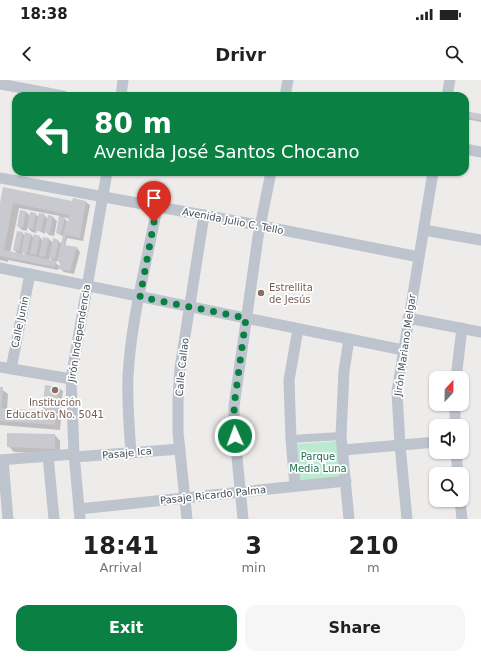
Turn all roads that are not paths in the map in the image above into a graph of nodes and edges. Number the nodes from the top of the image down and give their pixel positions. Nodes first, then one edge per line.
1 (124, 80) edge
2 (288, 80) edge
3 (446, 81) edge
4 (0, 84) edge
5 (42, 92) edge
6 (122, 92) edge
7 (286, 92) edge
8 (447, 92) edge
9 (469, 150) edge
10 (481, 152) edge
11 (106, 176) edge
12 (270, 176) edge
13 (432, 176) edge
14 (0, 179) edge
15 (102, 197) junction
16 (157, 207) junction
17 (204, 215) junction
18 (260, 226) junction
19 (424, 230) junction
20 (481, 240) edge
21 (419, 257) junction
22 (0, 268) edge
23 (30, 274) junction
24 (86, 286) junction
25 (140, 297) junction
26 (189, 307) junction
27 (246, 318) junction
28 (408, 318) junction
29 (462, 328) junction
30 (298, 329) junction
31 (481, 332) edge
32 (349, 339) junction
33 (403, 350) junction
34 (6, 368) edge
35 (457, 371) edge
36 (71, 379) junction
37 (342, 436) junction
38 (291, 439) junction
39 (429, 443) edge
40 (400, 445) junction
41 (180, 449) junction
42 (343, 450) junction
43 (131, 452) junction
44 (74, 455) junction
45 (48, 456) junction
46 (1, 460) edge
47 (346, 481) junction
48 (295, 486) junction
49 (240, 493) junction
50 (185, 498) junction
51 (461, 507) edge
52 (80, 514) edge
53 (8, 519) edge
54 (54, 519) edge
55 (187, 519) edge
56 (243, 519) edge
57 (349, 519) edge
58 (407, 519) edge
59 (462, 519) edge

1 - 6 street
2 - 7 street
3 - 8 street
4 - 5 street
9 - 10 street
11 - 15 street, Jirón Independencia
12 - 18 street
13 - 19 street, Jirón Mariano Melgar
14 - 15 street, Avenida Julio C. Tello
15 - 16 street, Avenida Julio C. Tello
15 - 24 street, Jirón Independencia
16 - 17 street, Avenida Julio C. Tello
16 - 25 street
17 - 18 street, Avenida Julio C. Tello
17 - 26 street, Calle Callao
18 - 21 street, Avenida Julio C. Tello
18 - 27 street
19 - 20 street
19 - 21 street, Jirón Mariano Melgar
21 - 28 street, Jirón Mariano Melgar
22 - 23 street
23 - 24 street
23 - 34 street, Calle Junín
24 - 25 street
24 - 36 street, Jirón Independencia
25 - 26 street
25 - 43 street
26 - 27 street
26 - 41 street, Calle Callao
27 - 30 street
27 - 49 street
28 - 29 street
28 - 33 street, Jirón Mariano Melgar
29 - 31 street
29 - 35 street
30 - 32 street
30 - 38 street
32 - 33 street
32 - 37 street
33 - 40 street, Jirón Mariano Melgar
34 - 36 street
36 - 44 street, Jirón Independencia
37 - 38 street
37 - 42 street
38 - 48 street
39 - 40 street
40 - 42 street
40 - 58 street, Jirón Mariano Melgar
41 - 43 street, Pasaje Ica
41 - 50 street, Calle Callao
42 - 47 street
43 - 44 street, Pasaje Ica
44 - 45 street, Pasaje Ica
44 - 52 street, Jirón Independencia
45 - 46 street, Pasaje Ica
45 - 54 street
46 - 53 street
47 - 48 street, Pasaje Ricardo Palma
47 - 57 street
48 - 49 street, Pasaje Ricardo Palma
49 - 50 street, Pasaje Ricardo Palma
49 - 56 street
50 - 52 street, Pasaje Ricardo Palma
50 - 55 street, Calle Callao
51 - 59 street

